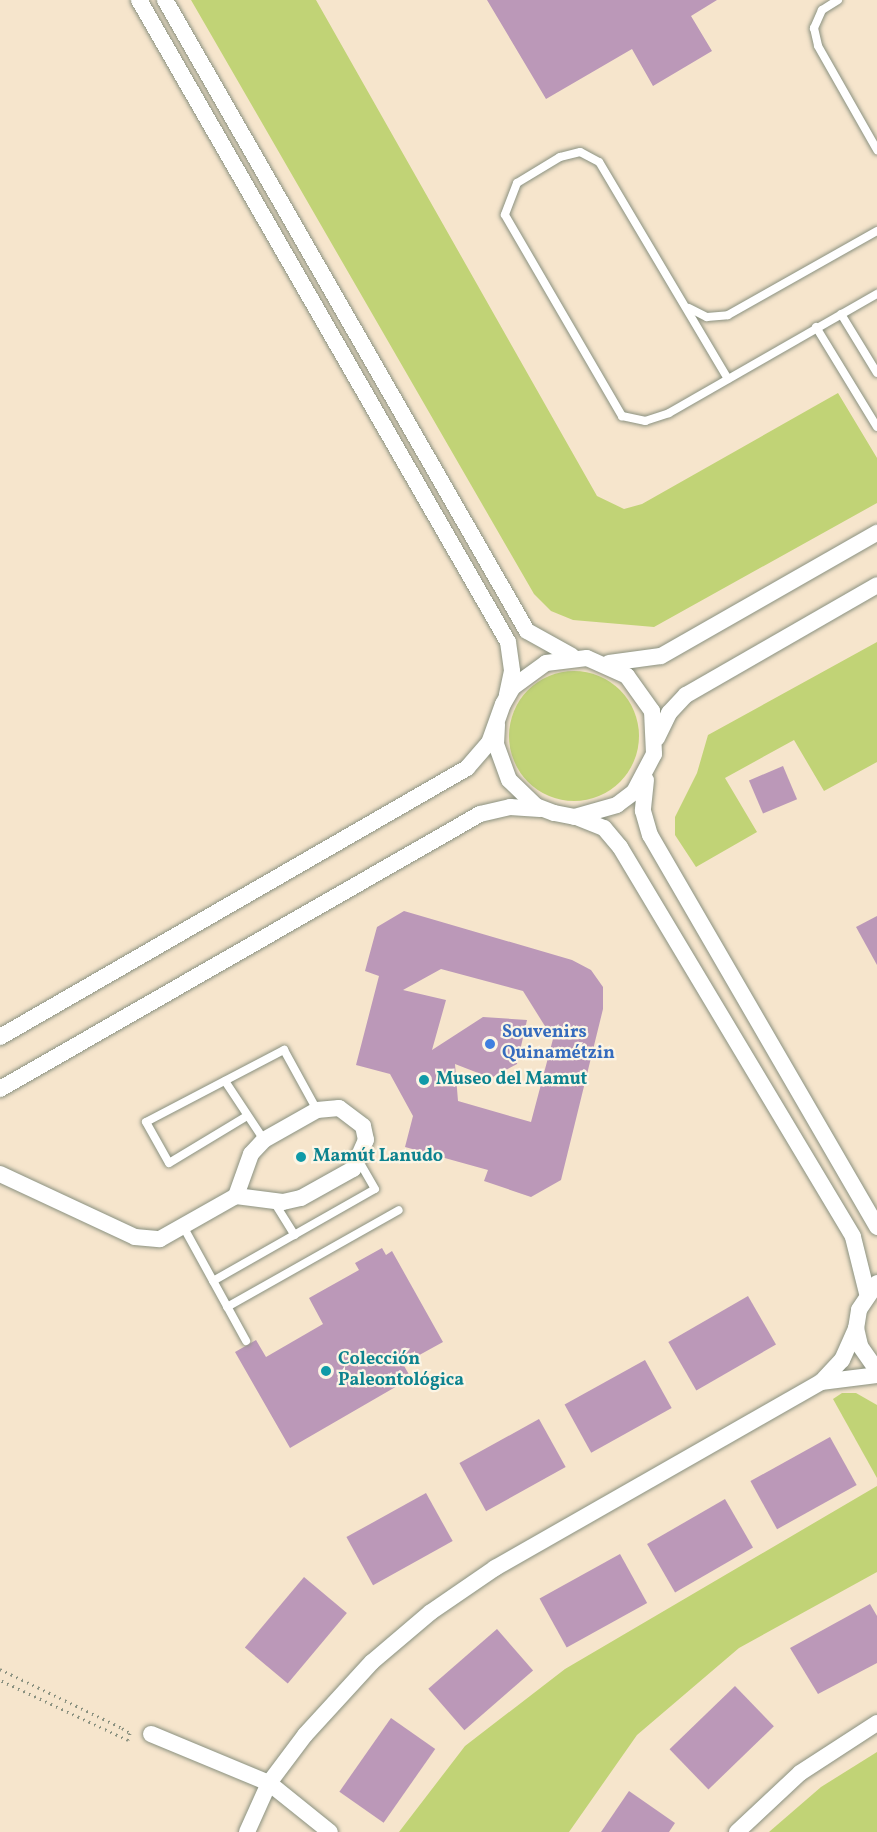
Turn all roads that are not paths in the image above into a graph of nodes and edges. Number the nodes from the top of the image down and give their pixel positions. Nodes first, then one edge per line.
1 (139, 0) edge
2 (165, 0) edge
3 (838, 0) edge
4 (877, 150) edge
5 (877, 231) edge
6 (877, 294) edge
7 (689, 307) junction
8 (841, 314) junction
9 (816, 327) junction
10 (877, 373) edge
11 (728, 379) junction
12 (877, 427) edge
13 (877, 533) edge
14 (877, 585) edge
15 (587, 658) junction
16 (608, 663) junction
17 (503, 705) junction
18 (497, 724) junction
19 (654, 754) junction
20 (647, 774) junction
21 (554, 813) junction
22 (576, 817) junction
23 (0, 1036) edge
24 (225, 1080) junction
25 (0, 1089) edge
26 (317, 1110) junction
27 (248, 1116) junction
28 (264, 1140) junction
29 (358, 1160) junction
30 (0, 1174) edge
31 (236, 1196) junction
32 (274, 1201) junction
33 (399, 1210) dead end
34 (877, 1227) edge
35 (184, 1228) junction
36 (295, 1235) junction
37 (213, 1281) junction
38 (872, 1288) edge
39 (227, 1307) junction
40 (856, 1328) junction
41 (246, 1341) dead end
42 (877, 1370) edge
43 (877, 1375) edge
44 (821, 1382) junction
45 (877, 1723) edge
46 (151, 1734) dead end
47 (269, 1783) junction
48 (247, 1832) edge
49 (330, 1832) edge
50 (737, 1832) edge

1 - 17 street
2 - 15 street
3 - 4 lane
5 - 7 lane
6 - 8 lane
7 - 11 lane
7 - 11 lane
8 - 9 lane
8 - 10 lane
9 - 11 lane
9 - 12 lane
13 - 16 street
14 - 19 street
15 - 16 street
15 - 17 street
16 - 19 street
17 - 18 street
18 - 21 street
18 - 23 street
19 - 20 street
20 - 22 street
20 - 34 street
21 - 22 street
21 - 25 street
22 - 38 street
24 - 26 lane
24 - 27 lane
24 - 27 lane
26 - 28 street
26 - 29 street
27 - 28 lane
28 - 31 street
29 - 32 street
29 - 36 lane
30 - 35 street
31 - 32 street
31 - 35 street
32 - 36 lane
33 - 39 lane
35 - 37 lane
36 - 37 lane
37 - 39 lane
38 - 40 street
39 - 41 lane
40 - 42 street
40 - 44 street
43 - 44 street
44 - 47 street
45 - 50 street
46 - 47 street
47 - 48 street
47 - 49 street

